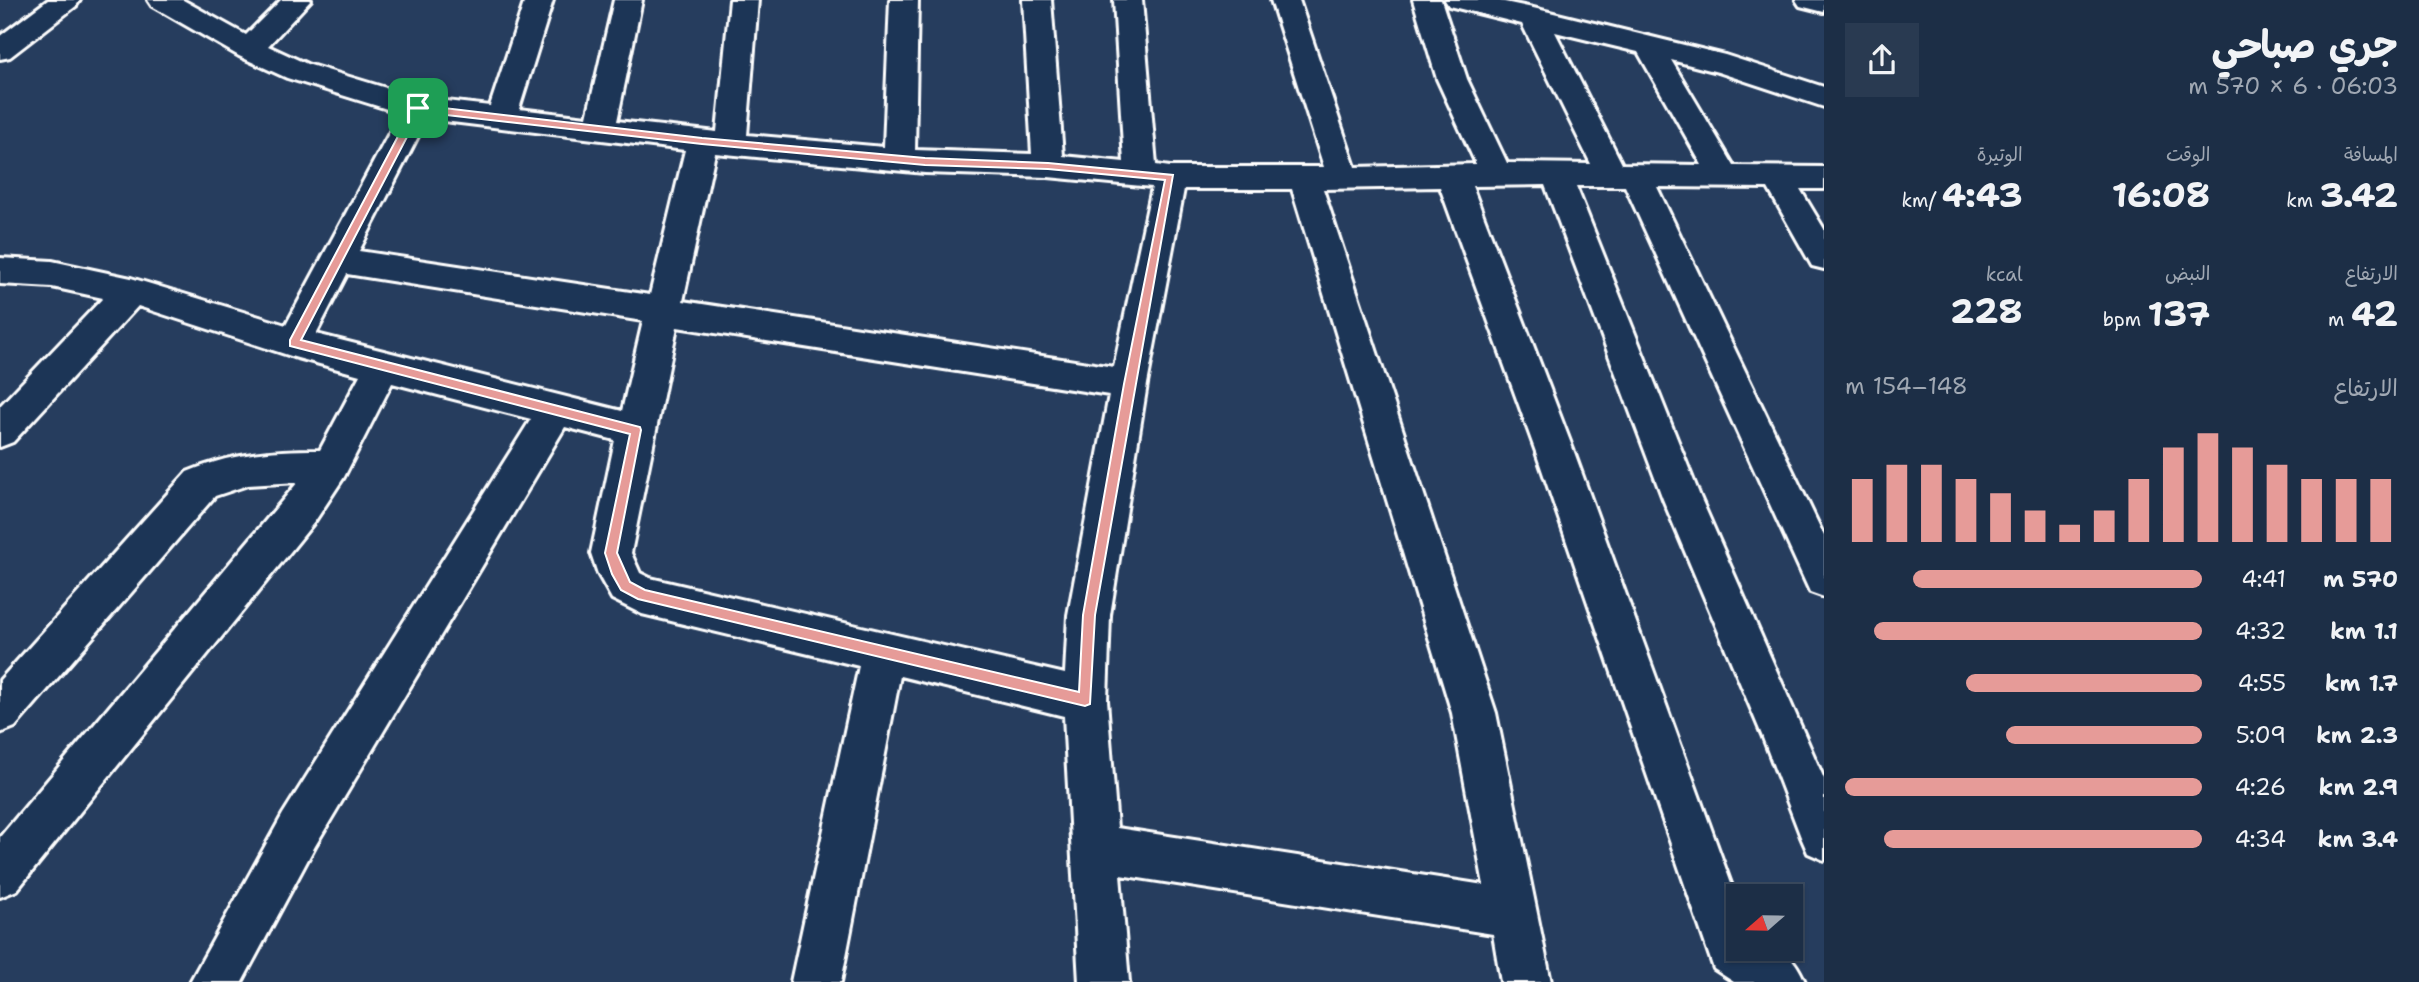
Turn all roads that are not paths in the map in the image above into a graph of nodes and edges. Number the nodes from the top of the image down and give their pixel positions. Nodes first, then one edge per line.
1 (30, 0) edge
2 (66, 0) edge
3 (162, 0) edge
4 (297, 0) edge
5 (539, 0) edge
6 (628, 0) edge
7 (744, 0) edge
8 (904, 0) edge
9 (1037, 0) edge
10 (1128, 0) edge
11 (1285, 0) edge
12 (1427, 0) edge
13 (1459, 0) edge
14 (1810, 0) edge
15 (1824, 3) edge
16 (1533, 17) junction
17 (0, 21) edge
18 (1648, 45) junction
19 (0, 50) edge
20 (249, 50) junction
21 (1824, 97) edge
22 (418, 108) junction
23 (501, 118) junction
24 (600, 129) junction
25 (717, 142) junction
26 (899, 159) junction
27 (1048, 166) junction
28 (1556, 174) junction
29 (1497, 175) junction
30 (1624, 175) junction
31 (1452, 176) junction
32 (1156, 177) junction
33 (1304, 177) junction
34 (1725, 177) junction
35 (1777, 177) junction
36 (1343, 178) junction
37 (1824, 178) edge
38 (1824, 257) edge
39 (338, 260) junction
40 (0, 271) edge
41 (131, 291) junction
42 (662, 312) junction
43 (294, 343) junction
44 (382, 367) junction
45 (1129, 384) junction
46 (556, 410) junction
47 (636, 430) junction
48 (0, 431) edge
49 (331, 466) junction
50 (1824, 579) edge
51 (883, 652) junction
52 (1085, 699) junction
53 (0, 712) edge
54 (1824, 837) edge
55 (1095, 848) junction
56 (0, 873) edge
57 (1511, 913) junction
58 (215, 982) edge
59 (816, 982) edge
60 (1105, 982) edge
61 (1526, 982) edge
62 (1780, 982) edge

1 - 17 street
2 - 19 street
3 - 20 street
4 - 20 street
5 - 23 street
6 - 24 street
7 - 25 street
8 - 26 street
9 - 27 street
10 - 32 street
11 - 36 street
12 - 29 street
13 - 16 street
14 - 15 street
16 - 18 street
16 - 30 street
18 - 21 street
18 - 34 street
20 - 22 street
22 - 23 street
22 - 39 street
23 - 24 street
24 - 25 street
25 - 26 street
25 - 42 street
26 - 27 street
27 - 32 street
28 - 29 street
28 - 30 street
28 - 54 street
29 - 31 street
30 - 34 street
30 - 50 street
31 - 36 street
31 - 62 street
32 - 33 street
32 - 45 street
33 - 36 street
33 - 57 street
34 - 35 street
35 - 37 street
35 - 38 street
39 - 42 street
39 - 43 street
40 - 41 street
41 - 43 street
41 - 48 street
42 - 45 street
42 - 47 street
43 - 44 street
44 - 46 street
44 - 49 street
45 - 52 street
46 - 47 street
46 - 58 street
47 - 51 street
49 - 53 street
49 - 56 street
51 - 52 street
51 - 59 street
52 - 55 street
55 - 57 street
55 - 60 street
57 - 61 street

